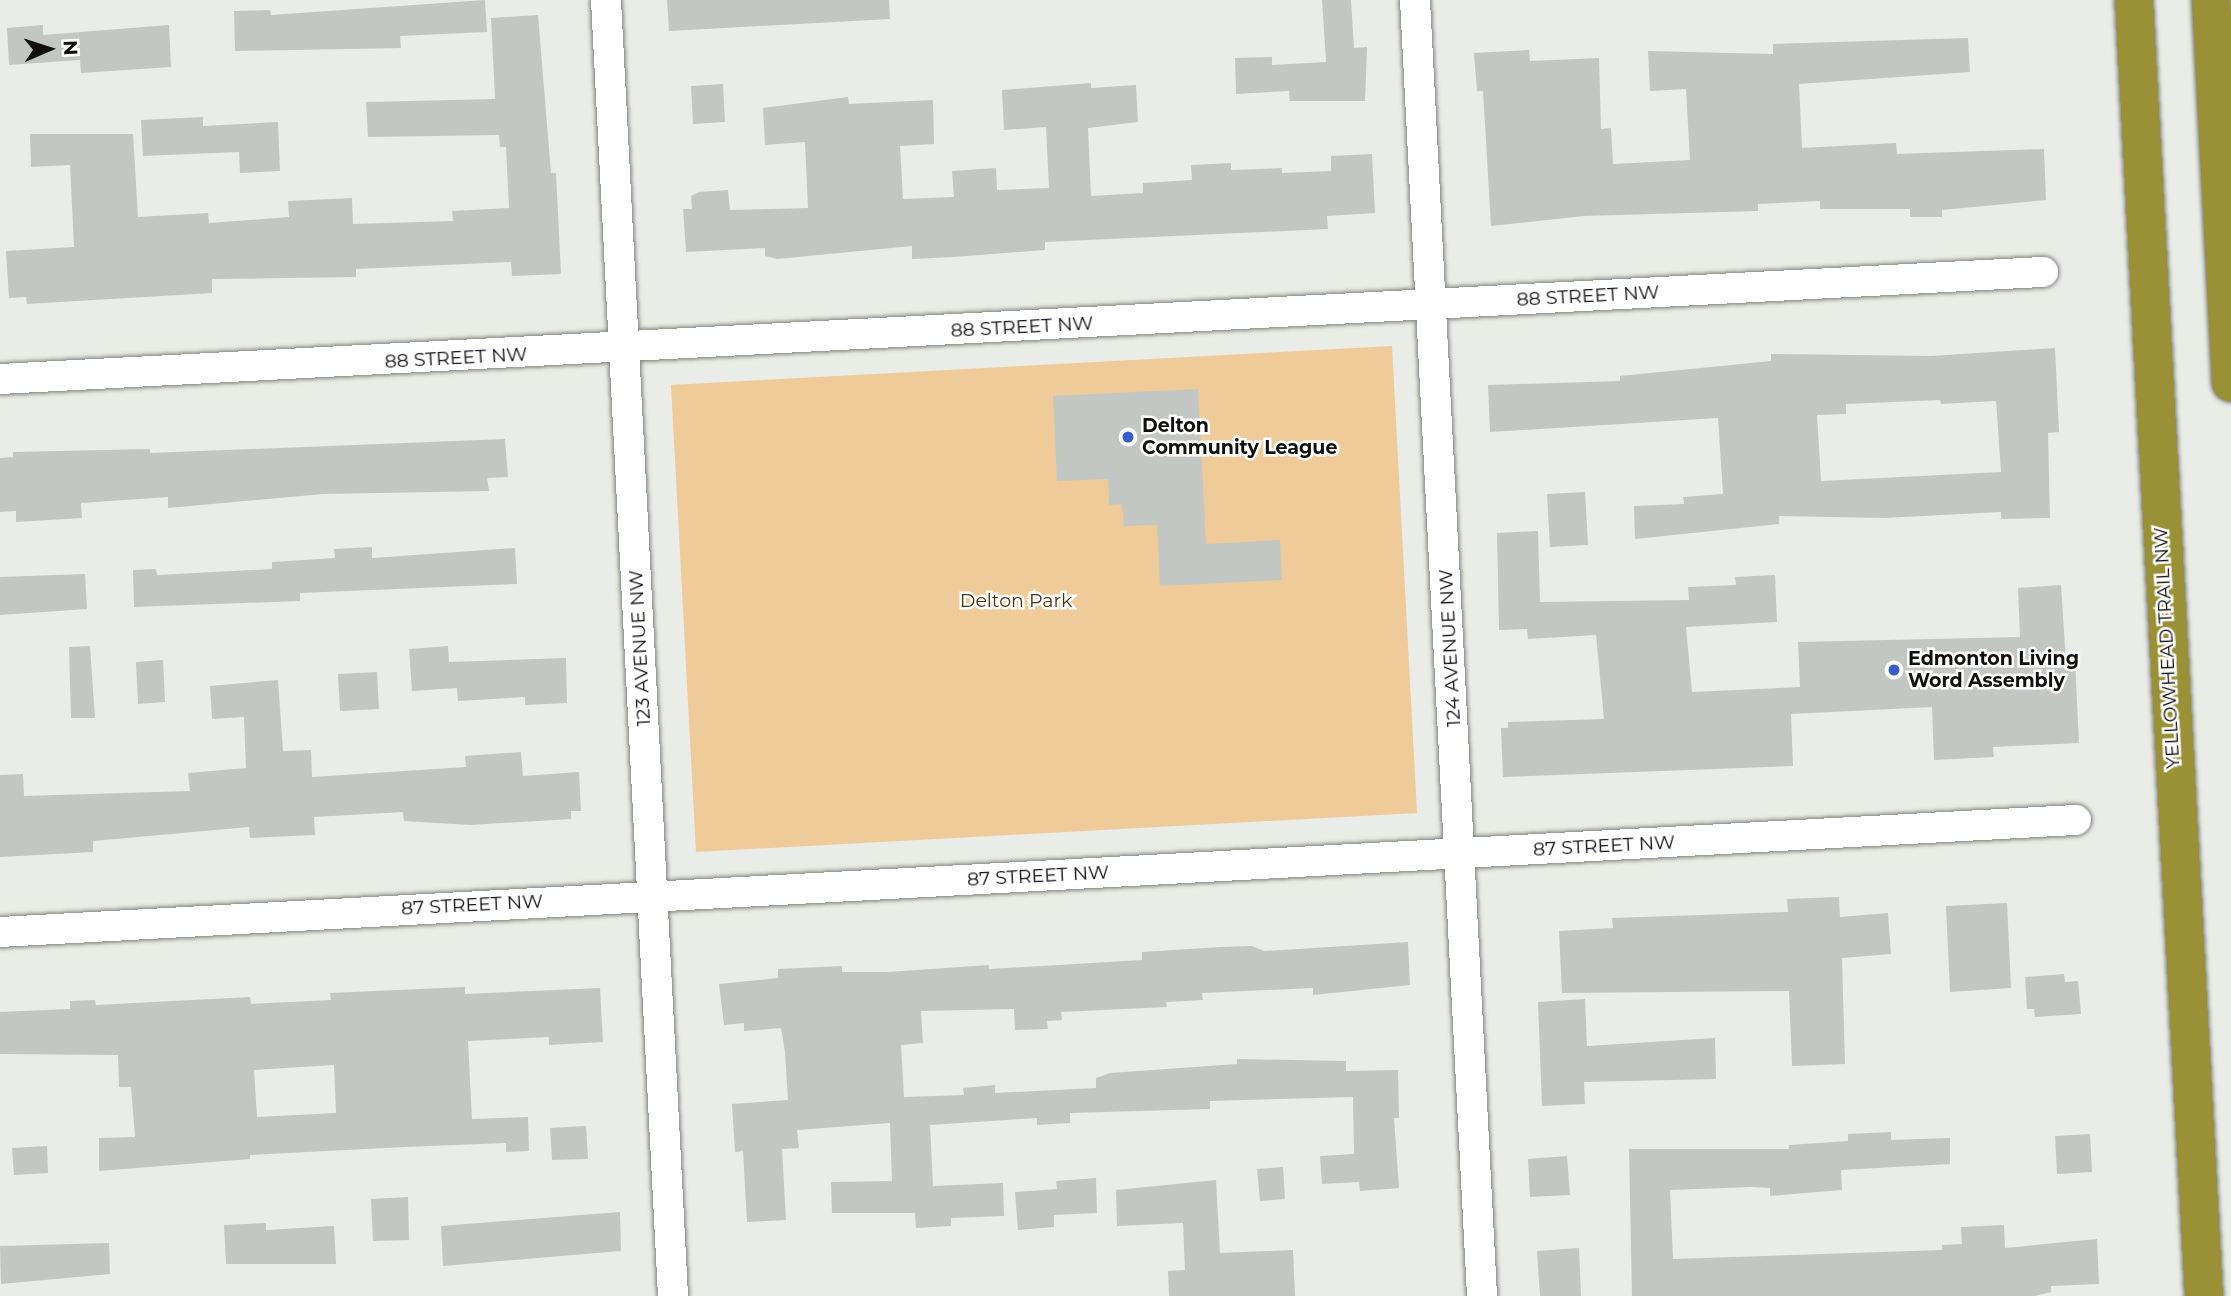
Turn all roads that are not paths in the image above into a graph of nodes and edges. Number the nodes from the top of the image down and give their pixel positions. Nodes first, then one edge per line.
1 (606, 0) edge
2 (1415, 0) edge
3 (2134, 0) edge
4 (2211, 0) edge
5 (2043, 272) dead end
6 (1432, 303) junction
7 (624, 350) junction
8 (0, 379) edge
9 (2231, 382) edge
10 (2076, 820) dead end
11 (1461, 855) junction
12 (653, 895) junction
13 (0, 932) edge
14 (673, 1296) edge
15 (1482, 1296) edge
16 (2204, 1296) edge

1 - 7 street, 123 AVENUE NW
2 - 6 street, 124 AVENUE NW
3 - 16 highway, YELLOWHEAD TRAIL NW
4 - 9 highway
5 - 6 street, 88 STREET NW
6 - 7 street, 88 STREET NW
6 - 11 street, 124 AVENUE NW
7 - 8 street, 88 STREET NW
7 - 12 street, 123 AVENUE NW
10 - 11 street, 87 STREET NW
11 - 12 street, 87 STREET NW
11 - 15 street, 124 AVENUE NW
12 - 13 street, 87 STREET NW
12 - 14 street, 123 AVENUE NW

